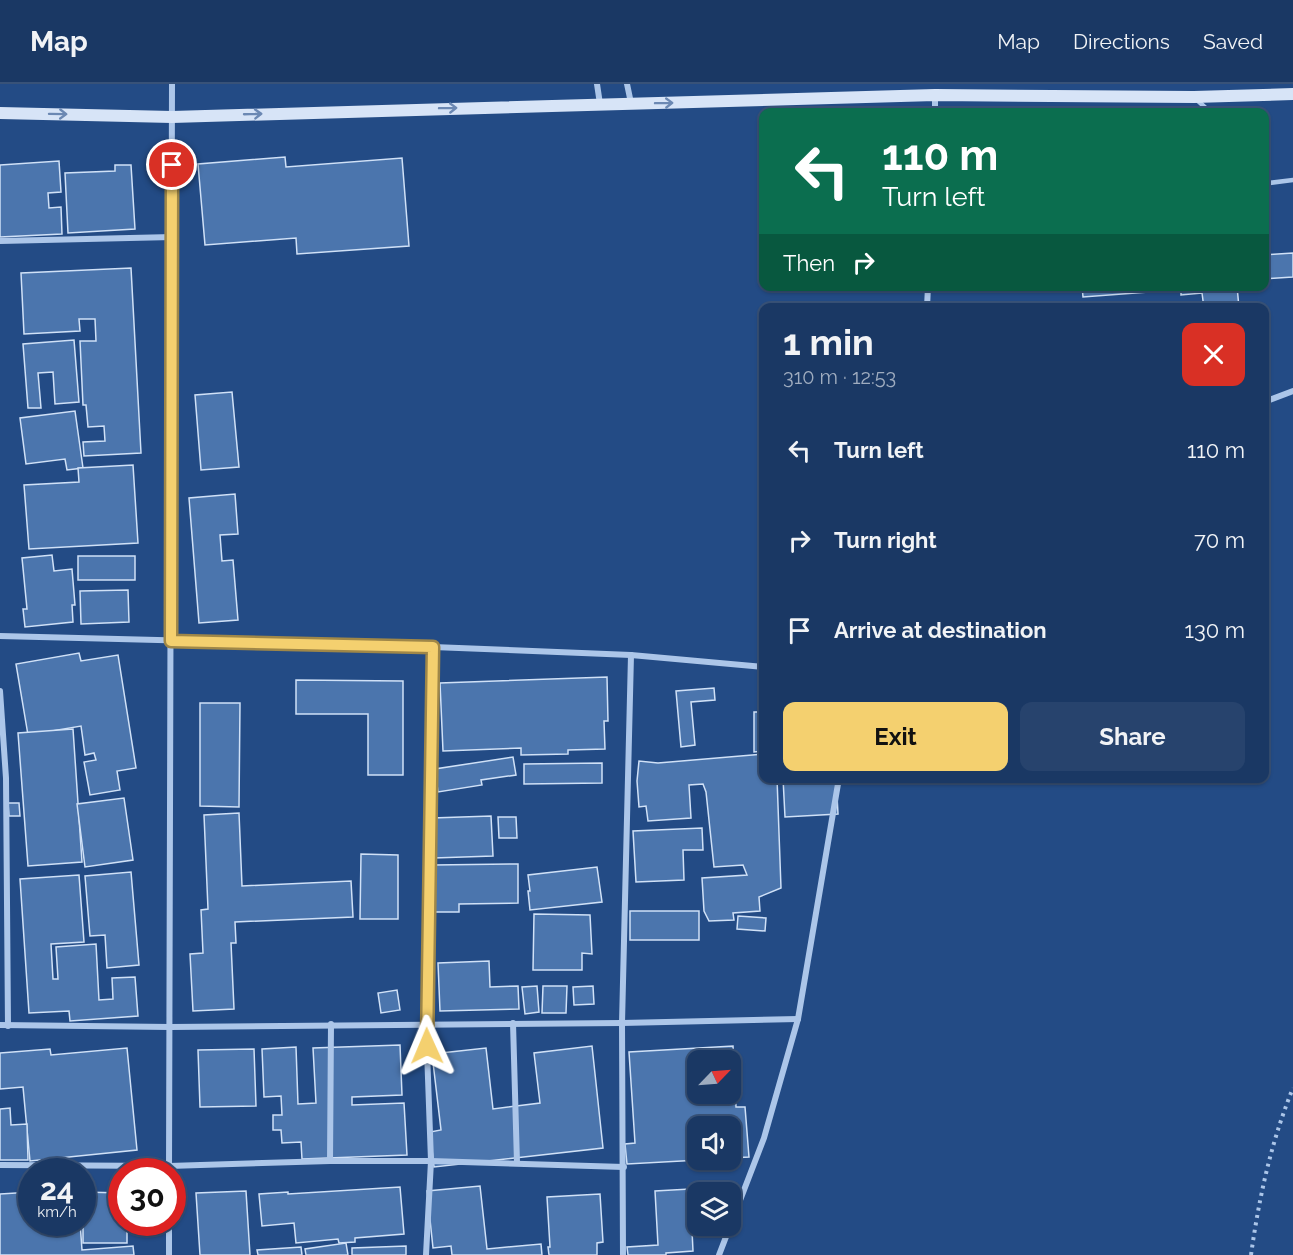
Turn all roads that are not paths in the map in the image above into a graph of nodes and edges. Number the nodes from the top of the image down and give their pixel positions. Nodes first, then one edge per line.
1 (172, 84) edge
2 (597, 84) edge
3 (627, 84) edge
4 (936, 90) edge
5 (1293, 94) edge
6 (1194, 97) junction
7 (631, 104) junction
8 (600, 105) junction
9 (935, 108) edge
10 (1206, 108) edge
11 (0, 113) edge
12 (172, 117) junction
13 (1293, 180) edge
14 (1269, 183) edge
15 (173, 237) junction
16 (0, 241) edge
17 (1293, 391) edge
18 (1269, 400) edge
19 (0, 636) edge
20 (171, 641) junction
21 (433, 647) junction
22 (631, 655) junction
23 (759, 667) edge
24 (0, 691) edge
25 (3, 778) edge
26 (838, 783) edge
27 (798, 1019) junction
28 (426, 1023) junction
29 (513, 1023) junction
30 (622, 1023) junction
31 (331, 1024) junction
32 (0, 1025) edge
33 (8, 1026) junction
34 (170, 1027) junction
35 (169, 1158) edge
36 (330, 1161) junction
37 (430, 1161) junction
38 (517, 1163) junction
39 (0, 1165) edge
40 (624, 1167) junction
41 (108, 1168) edge
42 (186, 1168) edge
43 (169, 1236) edge
44 (169, 1255) edge
45 (426, 1255) edge
46 (623, 1255) edge
47 (719, 1255) edge

1 - 12 street
2 - 8 street
3 - 7 street
4 - 6 main road
7 -> 4 main road
4 - 9 street
5 - 6 main road
6 - 10 lane
7 - 8 main road
12 -> 8 main road
11 -> 12 main road
12 - 15 street
13 - 14 lane
15 - 16 street
15 - 20 street
17 - 18 street
19 - 20 street
20 - 21 street
20 - 34 street
21 - 22 street
21 - 28 street
22 - 23 street
22 - 30 street
24 - 25 street
25 - 33 street
26 - 27 street
27 - 30 street
27 - 47 street
28 - 29 street
28 - 31 street
28 - 37 street
29 - 30 street
29 - 38 street
30 - 40 street
31 - 34 street
31 - 36 street
32 - 33 street
33 - 34 street
34 - 35 street
36 - 37 street
36 - 42 street
37 - 38 street
37 - 45 street
38 - 40 street
39 - 41 street
40 - 46 street
43 - 44 street

